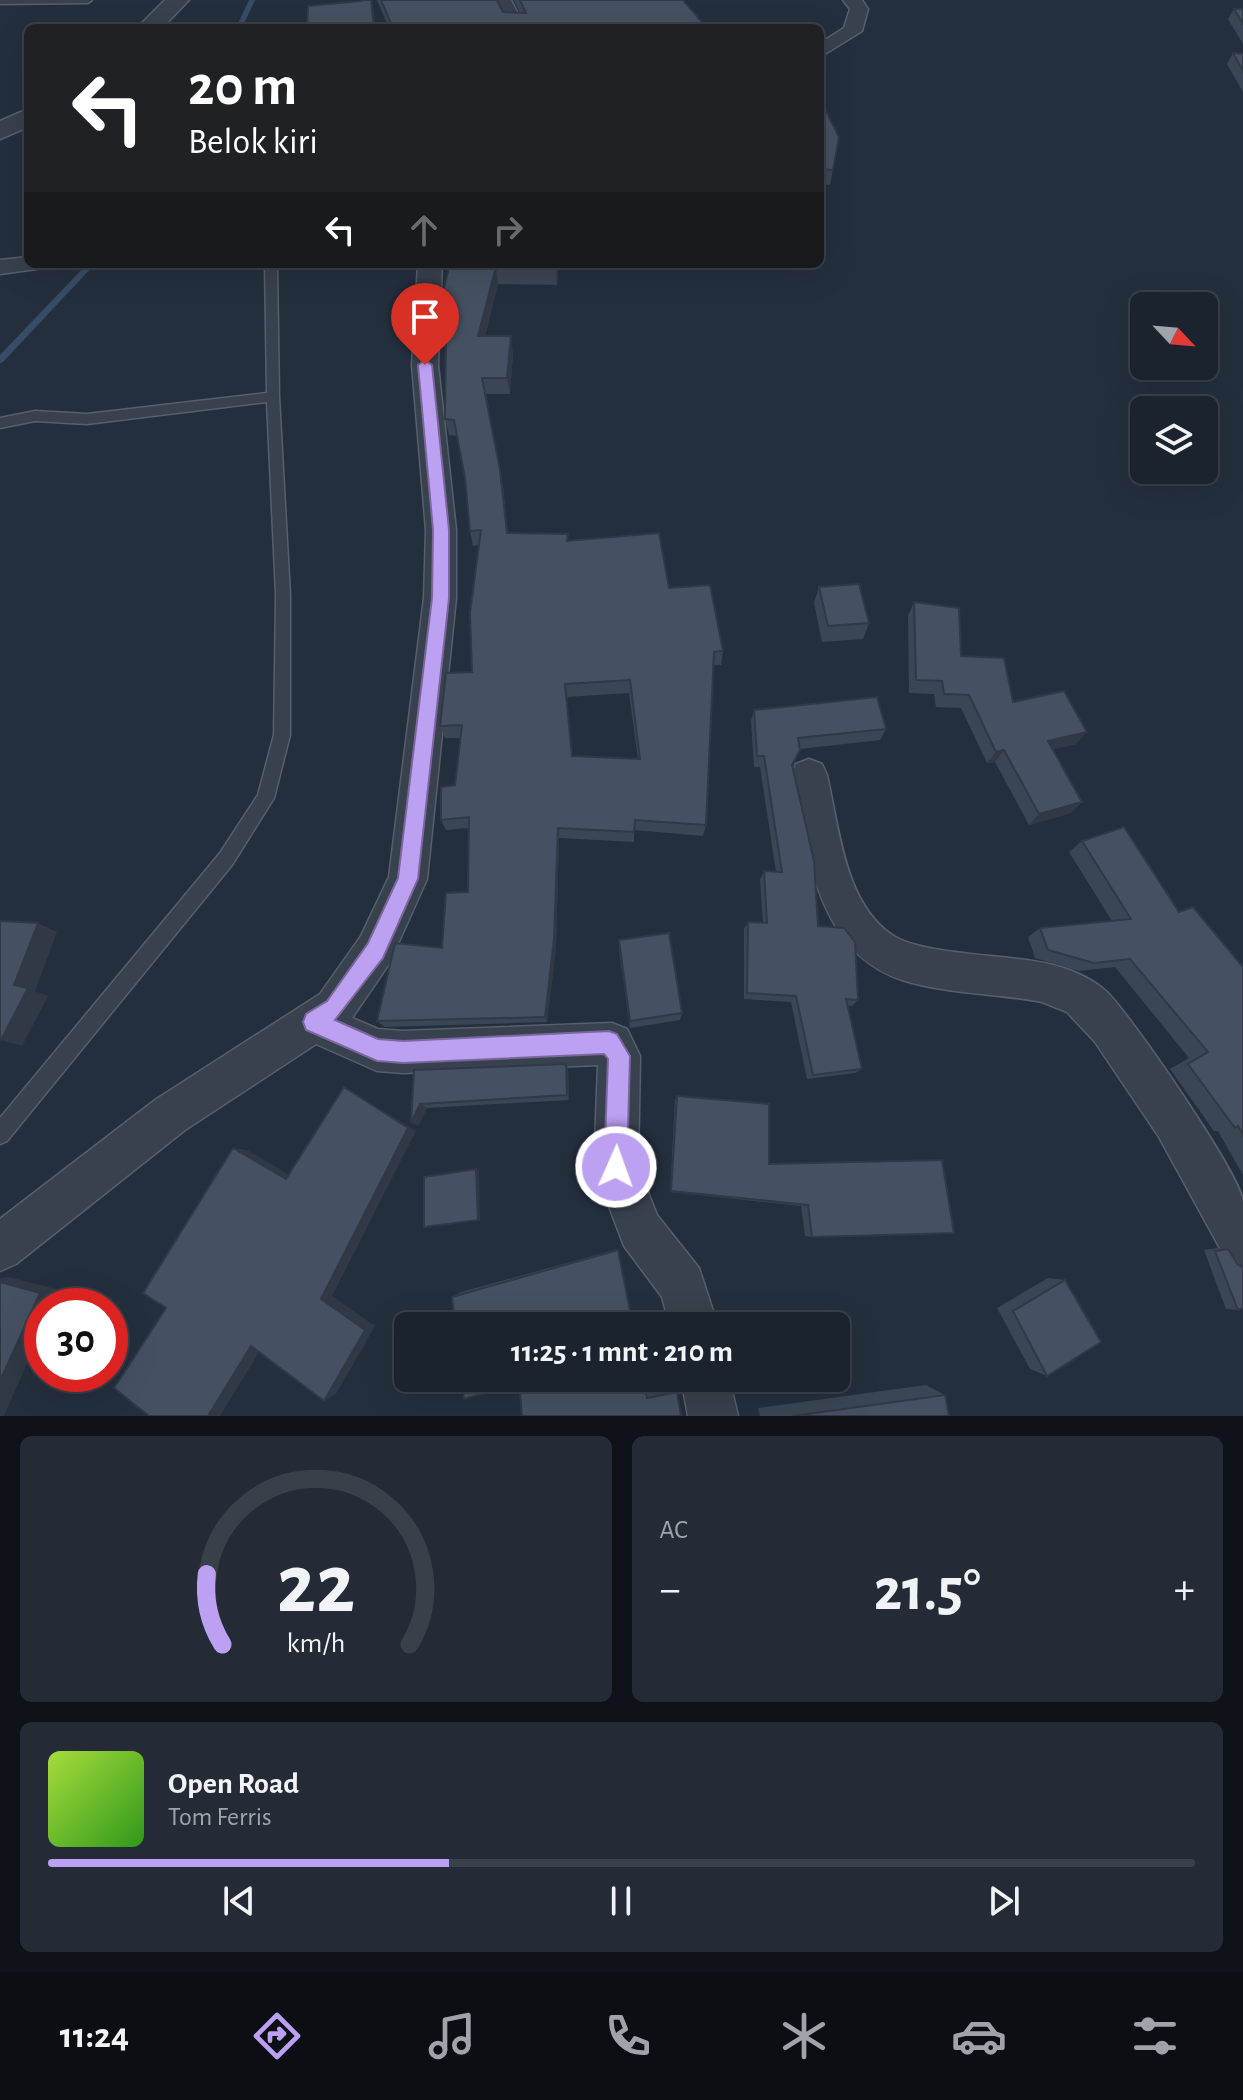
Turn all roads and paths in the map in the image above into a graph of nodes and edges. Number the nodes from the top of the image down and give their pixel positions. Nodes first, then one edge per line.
1 (88, 0) edge
2 (178, 0) edge
3 (502, 0) edge
4 (852, 0) edge
5 (0, 1) edge
6 (153, 24) edge
7 (514, 24) edge
8 (824, 49) edge
9 (24, 119) edge
10 (0, 131) edge
11 (24, 265) edge
12 (0, 267) edge
13 (271, 268) edge
14 (430, 268) edge
15 (273, 397) junction
16 (0, 423) edge
17 (809, 775) dead end
18 (314, 1022) junction
19 (0, 1134) edge
20 (1243, 1245) edge
21 (0, 1248) edge
22 (690, 1312) edge
23 (708, 1392) edge
24 (713, 1416) edge

1 - 5 lane
2 - 6 street
3 - 7 street
4 - 8 street
9 - 10 street
11 - 12 street
13 - 15 lane
14 - 18 street
15 - 16 lane
15 - 19 lane
17 - 20 street
18 - 21 street
18 - 22 street
23 - 24 street

